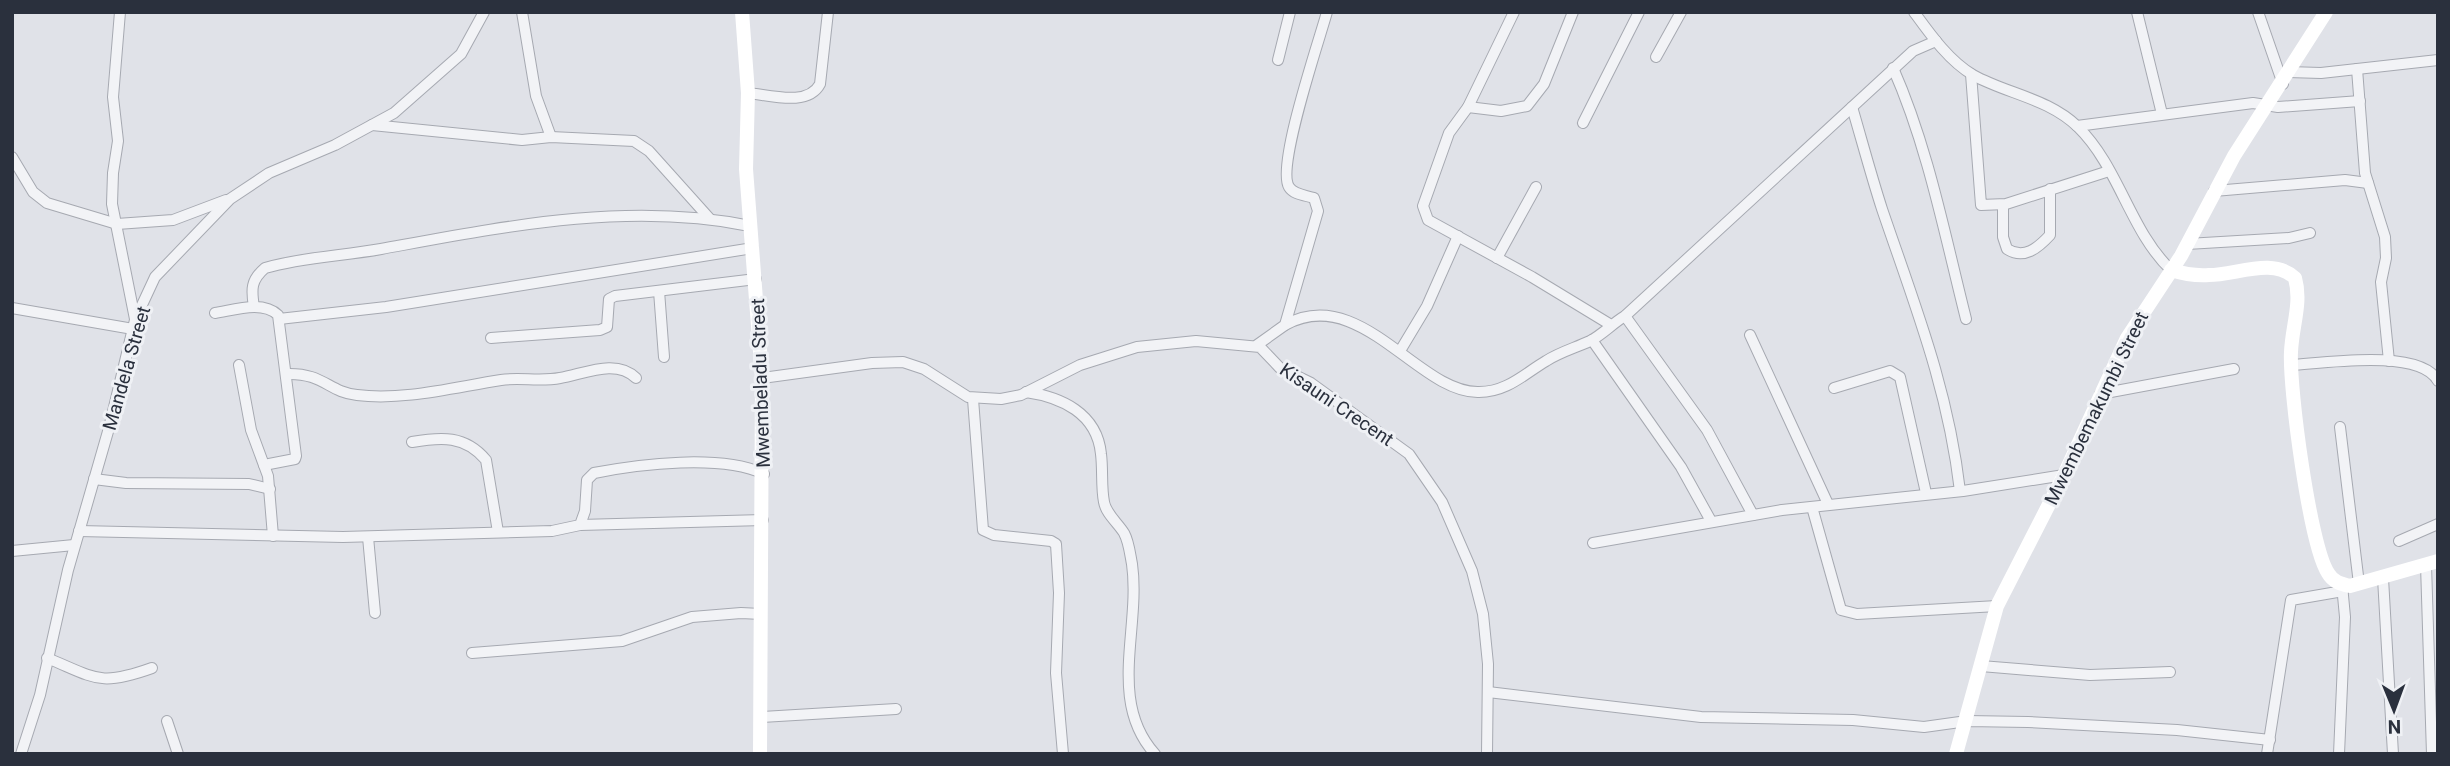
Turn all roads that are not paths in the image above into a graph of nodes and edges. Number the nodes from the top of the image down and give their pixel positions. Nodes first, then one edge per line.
1 (120, 12) edge
2 (484, 12) edge
3 (522, 12) edge
4 (742, 12) edge
5 (828, 12) edge
6 (1290, 12) edge
7 (1327, 12) edge
8 (1514, 12) edge
9 (1573, 12) edge
10 (1639, 12) edge
11 (1681, 12) edge
12 (1914, 12) edge
13 (2137, 12) edge
14 (2258, 12) edge
15 (2326, 12) edge
16 (1936, 41) junction
17 (1656, 57) dead end
18 (1278, 60) dead end
19 (2438, 60) edge
20 (1893, 68) junction
21 (2357, 69) junction
22 (1971, 74) junction
23 (2285, 78) junction
24 (748, 93) junction
25 (2360, 101) junction
26 (1468, 107) junction
27 (1852, 107) junction
28 (2267, 107) junction
29 (2162, 114) junction
30 (1583, 123) dead end
31 (372, 125) junction
32 (2077, 126) junction
33 (551, 137) junction
34 (12, 157) edge
35 (2109, 171) junction
36 (2368, 183) junction
37 (1536, 187) dead end
38 (2050, 189) junction
39 (2214, 191) junction
40 (230, 199) junction
41 (2003, 205) junction
42 (710, 219) junction
43 (117, 224) junction
44 (750, 226) junction
45 (2310, 233) dead end
46 (1458, 236) junction
47 (2187, 244) junction
48 (753, 248) junction
49 (1497, 258) junction
50 (2171, 270) junction
51 (756, 279) junction
52 (659, 291) junction
53 (254, 307) junction
54 (12, 308) edge
55 (215, 313) dead end
56 (1625, 316) junction
57 (279, 319) junction
58 (1966, 319) dead end
59 (134, 324) junction
60 (1285, 324) junction
61 (1611, 325) junction
62 (1749, 335) dead end
63 (491, 338) dead end
64 (1592, 340) junction
65 (1257, 345) junction
66 (1400, 351) junction
67 (664, 357) dead end
68 (2389, 361) junction
69 (2292, 365) junction
70 (239, 366) dead end
71 (2234, 369) dead end
72 (287, 374) junction
73 (636, 378) dead end
74 (762, 378) junction
75 (2438, 381) edge
76 (1834, 388) dead end
77 (1026, 392) junction
78 (2101, 394) junction
79 (973, 399) junction
80 (2340, 428) dead end
81 (412, 442) dead end
82 (264, 466) junction
83 (764, 474) junction
84 (2064, 475) junction
85 (94, 479) junction
86 (270, 489) junction
87 (1960, 491) junction
88 (1926, 493) junction
89 (1828, 504) junction
90 (1812, 507) junction
91 (1753, 515) junction
92 (763, 520) junction
93 (1711, 521) junction
94 (2438, 524) edge
95 (580, 525) junction
96 (79, 531) junction
97 (498, 532) junction
98 (273, 537) junction
99 (368, 537) junction
100 (2399, 541) dead end
101 (1593, 542) dead end
102 (74, 545) junction
103 (12, 551) edge
104 (2432, 563) edge
105 (2383, 578) junction
106 (2359, 584) junction
107 (2342, 588) junction
108 (1997, 606) junction
109 (375, 612) dead end
110 (761, 614) junction
111 (472, 653) dead end
112 (47, 658) junction
113 (1981, 666) junction
114 (152, 668) dead end
115 (2171, 672) dead end
116 (1488, 692) junction
117 (896, 709) dead end
118 (761, 716) junction
119 (167, 721) dead end
120 (1967, 721) junction
121 (2270, 740) junction
122 (21, 754) edge
123 (178, 754) edge
124 (760, 754) edge
125 (1063, 754) edge
126 (1155, 754) edge
127 (1487, 754) edge
128 (1956, 754) edge
129 (2267, 754) edge
130 (2339, 754) edge
131 (2393, 754) edge
132 (2432, 754) edge

1 - 43 street
2 - 31 street, Mandela Street
3 - 33 street
4 - 24 street, Mwembeladu Street
5 - 24 street
6 - 18 street
7 - 60 street
8 - 26 street
9 - 26 street
10 - 30 street
11 - 17 street
12 - 16 street
13 - 29 street
14 - 23 street
15 - 23 street, Mwembemakumbi Street
16 - 20 street
16 - 22 street
19 - 21 street
20 - 27 street
20 - 58 street
21 - 23 street
21 - 25 street
22 - 32 street
22 - 41 street
23 - 28 street, Mwembemakumbi Street
24 - 44 street, Mwembeladu Street
25 - 28 street
25 - 36 street
26 - 46 street
27 - 56 street
27 - 87 street
28 - 29 street
28 - 39 street, Mwembemakumbi Street
29 - 32 street
31 - 33 street
31 - 40 street, Mandela Street
32 - 35 street
33 - 42 street
34 - 43 street
35 - 38 street
35 - 50 street
36 - 39 street
36 - 68 street
37 - 49 street
38 - 41 street
38 - 41 street
39 - 47 street, Mwembemakumbi Street
40 - 43 street
40 - 59 street, Mandela Street
42 - 44 street
42 - 53 street
43 - 59 street
44 - 48 street, Mwembeladu Street
45 - 47 street
46 - 49 street
46 - 66 street
47 - 50 street, Mwembemakumbi Street
48 - 51 street, Mwembeladu Street
48 - 57 street
49 - 61 street
50 - 69 street
50 - 78 street, Mwembemakumbi Street
51 - 52 street
51 - 74 street, Mwembeladu Street
52 - 63 street
52 - 67 street
53 - 55 street
53 - 57 street
54 - 59 street
56 - 61 street
56 - 91 street
57 - 72 street
59 - 85 street, Mandela Street
60 - 65 street
60 - 66 street
61 - 64 street
62 - 89 street
64 - 66 street
64 - 93 street
65 - 77 street
65 - 116 street, Kisauni Crecent
68 - 69 street
68 - 75 street
69 - 107 street
70 - 82 street
71 - 78 street
72 - 73 street
72 - 82 street
74 - 79 street
74 - 83 street, Mwembeladu Street
76 - 88 street
77 - 79 street
77 - 126 street
78 - 84 street, Mwembemakumbi Street
79 - 125 street
80 - 106 street
81 - 97 street
82 - 86 street
83 - 92 street, Mwembeladu Street
83 - 95 street
84 - 87 street
84 - 108 street, Mwembemakumbi Street
85 - 86 street
85 - 96 street, Mandela Street
86 - 98 street
87 - 88 street
88 - 89 street
89 - 90 street
90 - 91 street
90 - 108 street
91 - 93 street
92 - 95 street
92 - 110 street, Mwembeladu Street
93 - 101 street
94 - 100 street
95 - 97 street
96 - 98 street
96 - 102 street, Mandela Street
97 - 99 street
98 - 99 street
99 - 109 street
102 - 103 street
102 - 112 street, Mandela Street
104 - 105 street
104 - 132 street
105 - 106 street
105 - 131 street
106 - 107 street
107 - 121 street
107 - 130 street
108 - 113 street, Mwembemakumbi Street
110 - 111 street
110 - 118 street, Mwembeladu Street
112 - 114 street
112 - 122 street, Mandela Street
113 - 115 street
113 - 120 street, Mwembemakumbi Street
116 - 120 street
116 - 127 street, Kisauni Crecent
117 - 118 street
118 - 124 street, Mwembeladu Street
119 - 123 street
120 - 121 street
120 - 128 street, Mwembemakumbi Street
121 - 129 street

